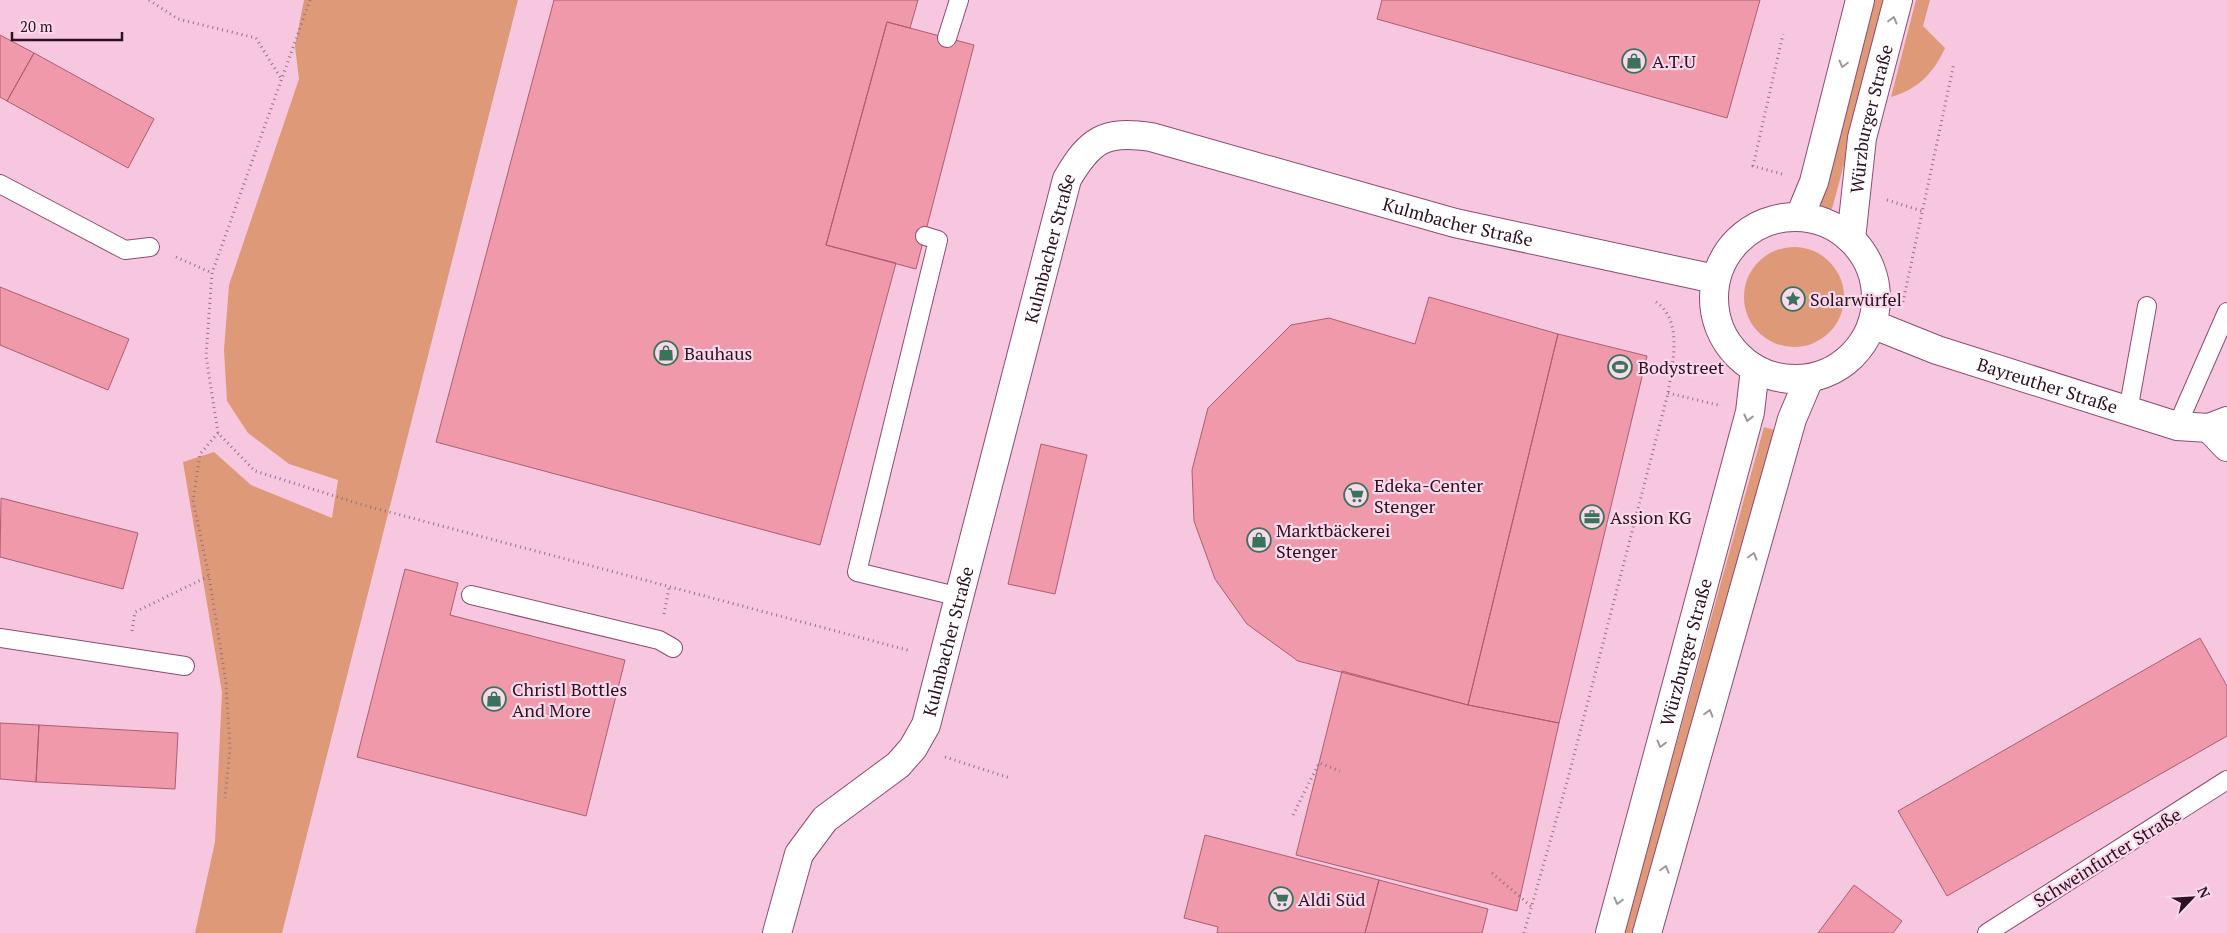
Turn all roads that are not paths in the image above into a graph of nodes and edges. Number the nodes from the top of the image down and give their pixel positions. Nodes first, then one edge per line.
1 (959, 0) edge
2 (1860, 0) edge
3 (1898, 0) edge
4 (947, 38) dead end
5 (0, 184) edge
6 (1800, 216) junction
7 (924, 236) dead end
8 (1851, 239) junction
9 (150, 247) road end
10 (1715, 279) junction
11 (2147, 306) dead end
12 (2227, 312) edge
13 (1884, 330) junction
14 (1755, 370) junction
15 (1809, 378) junction
16 (2128, 411) junction
17 (2177, 426) junction
18 (2221, 432) edge
19 (471, 595) dead end
20 (960, 597) junction
21 (0, 638) edge
22 (674, 648) dead end
23 (185, 666) dead end
24 (2227, 780) edge
25 (777, 933) edge
26 (1610, 933) edge
27 (1647, 933) edge
28 (1986, 933) edge

1 - 4 lane
2 -> 6 main road
8 -> 3 main road, Würzburger Straße
5 - 9 lane
6 - 8 main road
6 - 10 main road
7 - 20 lane
8 - 13 main road
10 - 14 main road
10 - 20 main road, Kulmbacher Straße
11 - 16 lane
12 - 17 lane
13 - 15 main road
13 - 16 main road, Bayreuther Straße
14 - 15 main road
14 -> 26 main road, Würzburger Straße
27 -> 15 main road
16 - 17 main road, Bayreuther Straße
17 - 18 main road, Bayreuther Straße
19 - 22 lane
20 - 25 main road, Kulmbacher Straße
21 - 23 lane
24 - 28 lane, Schweinfurter Straße

